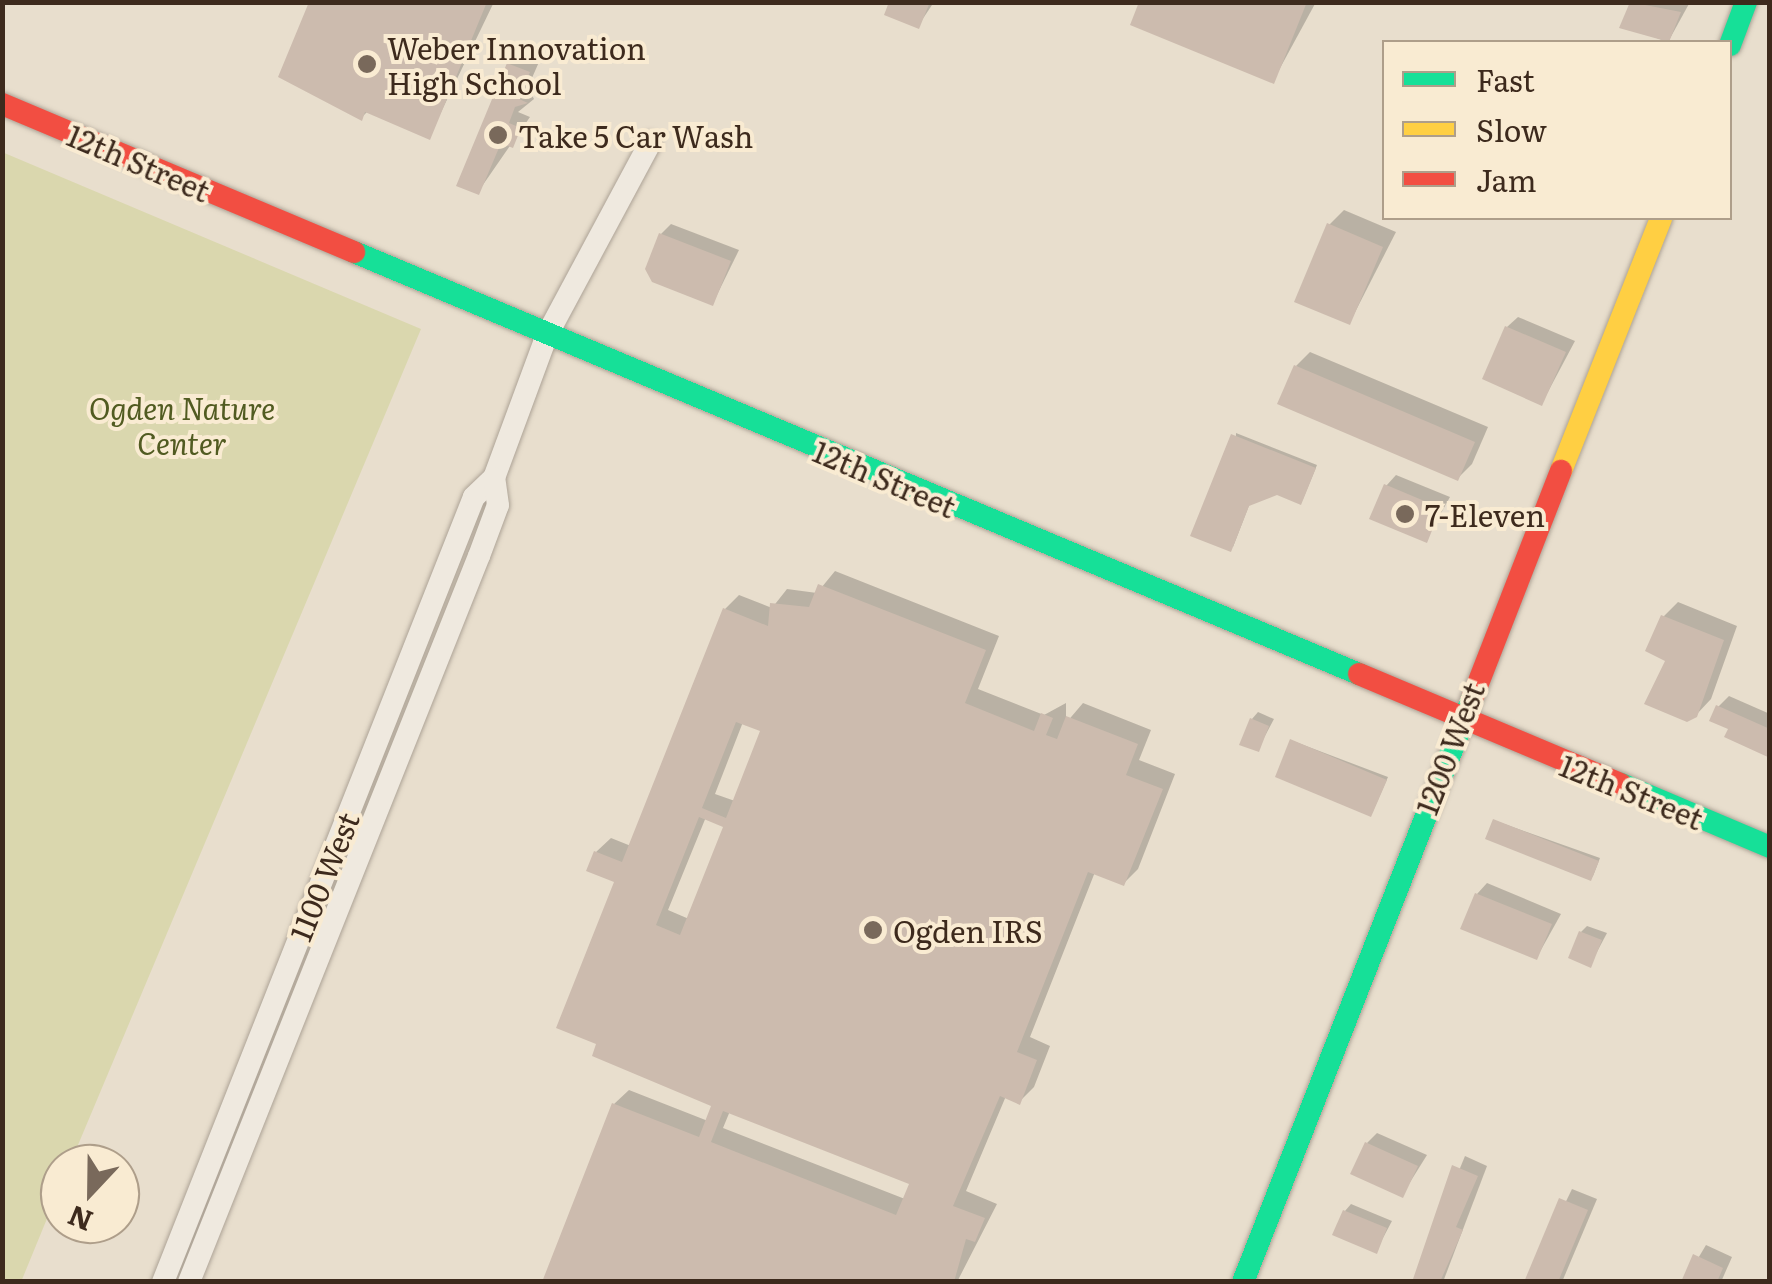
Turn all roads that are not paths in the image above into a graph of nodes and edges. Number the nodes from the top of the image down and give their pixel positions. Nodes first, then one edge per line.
1 (1746, 2) edge
2 (1732, 40) edge
3 (2, 104) edge
4 (650, 143) dead end
5 (1660, 220) edge
6 (547, 335) junction
7 (494, 478) junction
8 (455, 546) junction
9 (479, 556) junction
10 (1460, 722) junction
11 (1770, 847) edge
12 (164, 1282) edge
13 (189, 1282) edge
14 (1242, 1282) edge

1 - 2 main road
3 - 6 main road, 12th Street
4 - 6 street, 1100 West
5 - 10 main road, 1200 West
6 - 7 street, 1100 West
6 - 10 main road, 12th Street
7 - 8 street, 1100 West
7 - 9 street, 1100 West
8 - 9 street
8 - 12 street, 1100 West
9 - 13 street, 1100 West
10 - 11 main road, 12th Street
10 - 14 main road, 1200 West

